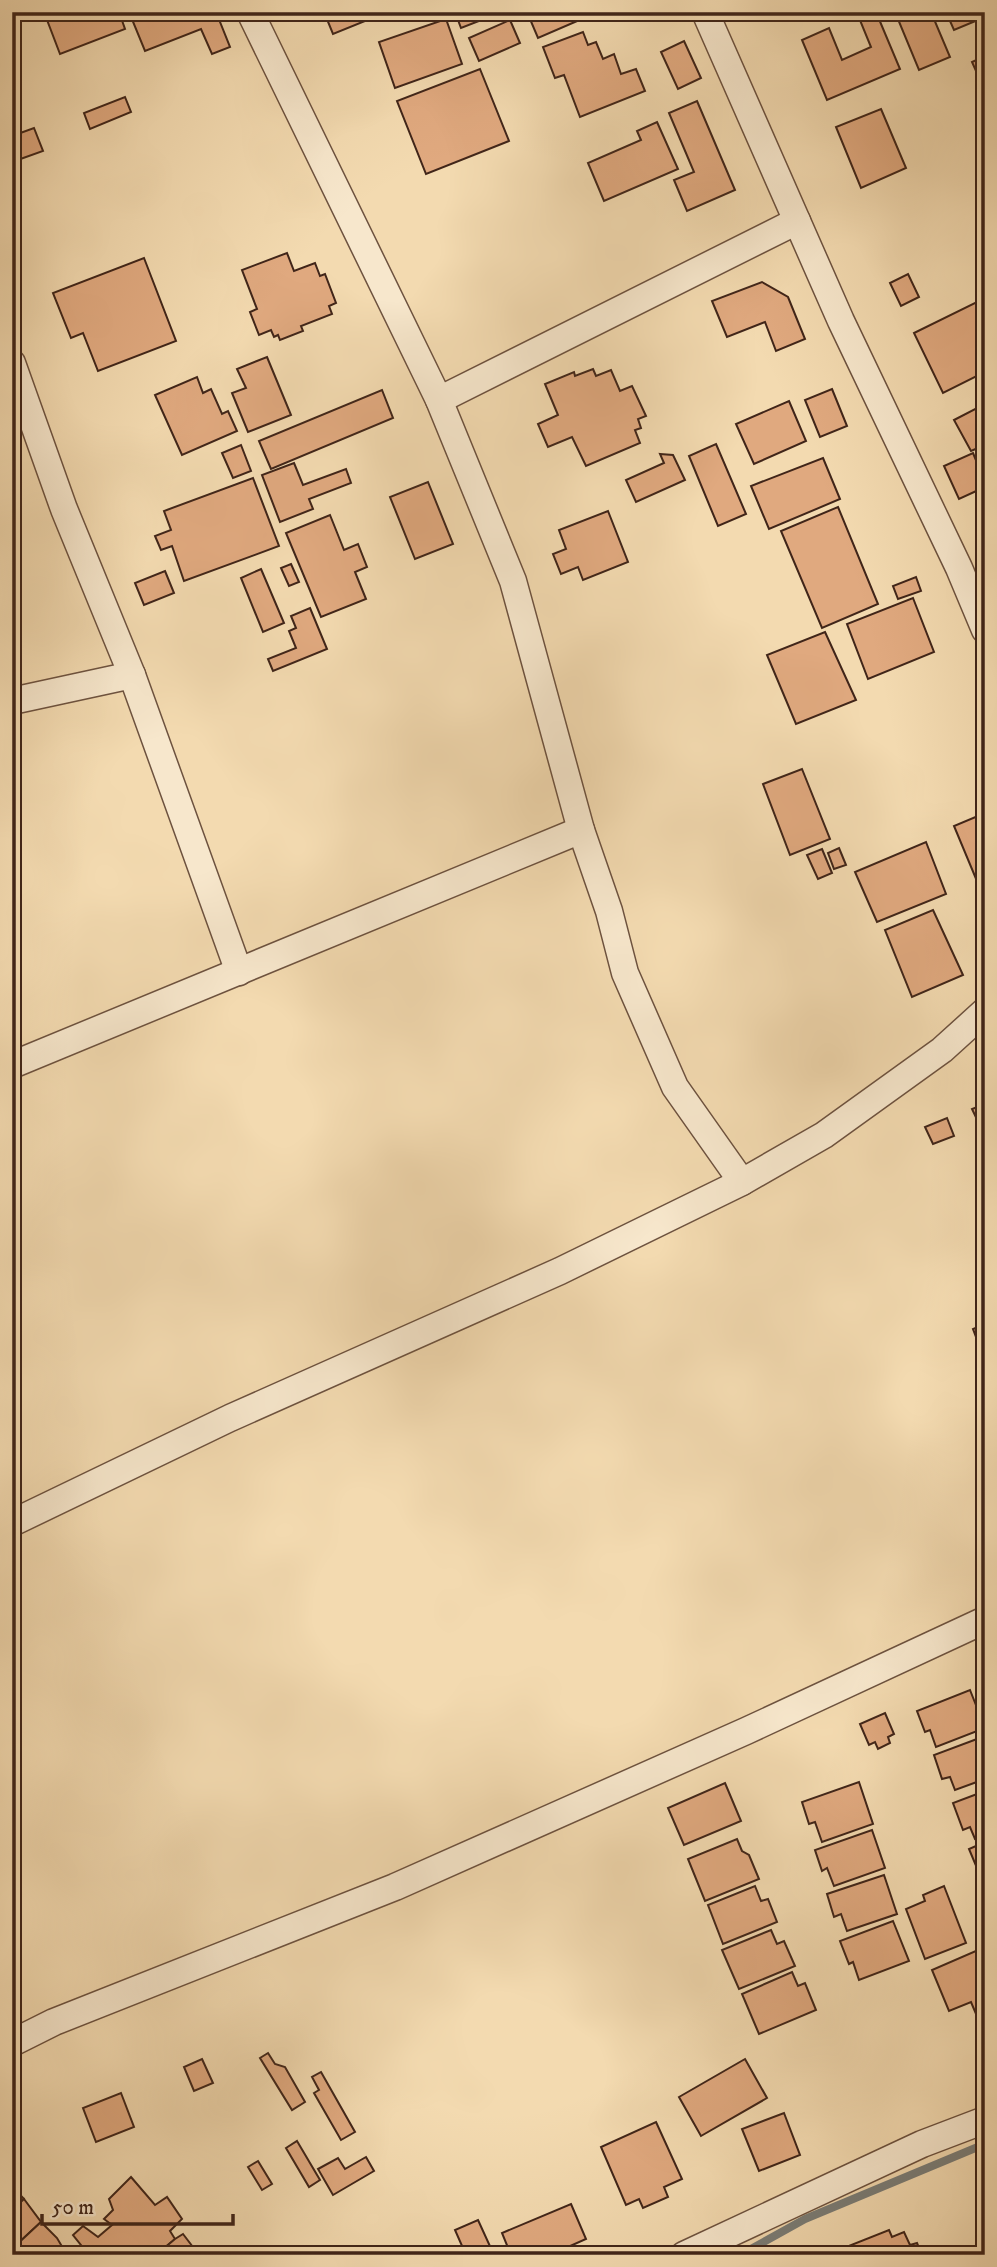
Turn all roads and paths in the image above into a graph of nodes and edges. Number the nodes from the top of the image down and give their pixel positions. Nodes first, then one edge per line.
1 (250, 12) edge
2 (705, 12) edge
3 (797, 221) junction
4 (12, 363) edge
5 (439, 400) junction
6 (985, 630) edge
7 (132, 675) junction
8 (12, 701) edge
9 (581, 830) junction
10 (239, 972) junction
11 (985, 1011) edge
12 (12, 1065) edge
13 (742, 1182) junction
14 (15, 1517) edge
15 (985, 1620) edge
16 (12, 2043) edge
17 (985, 2120) edge
18 (684, 2255) edge

1 - 5 street
2 - 3 street
3 - 5 street
3 - 6 street
4 - 7 street
5 - 9 street
7 - 8 street
7 - 10 street
9 - 10 street
9 - 13 street
10 - 12 street
11 - 13 street
13 - 14 street
15 - 16 street
17 - 18 street

